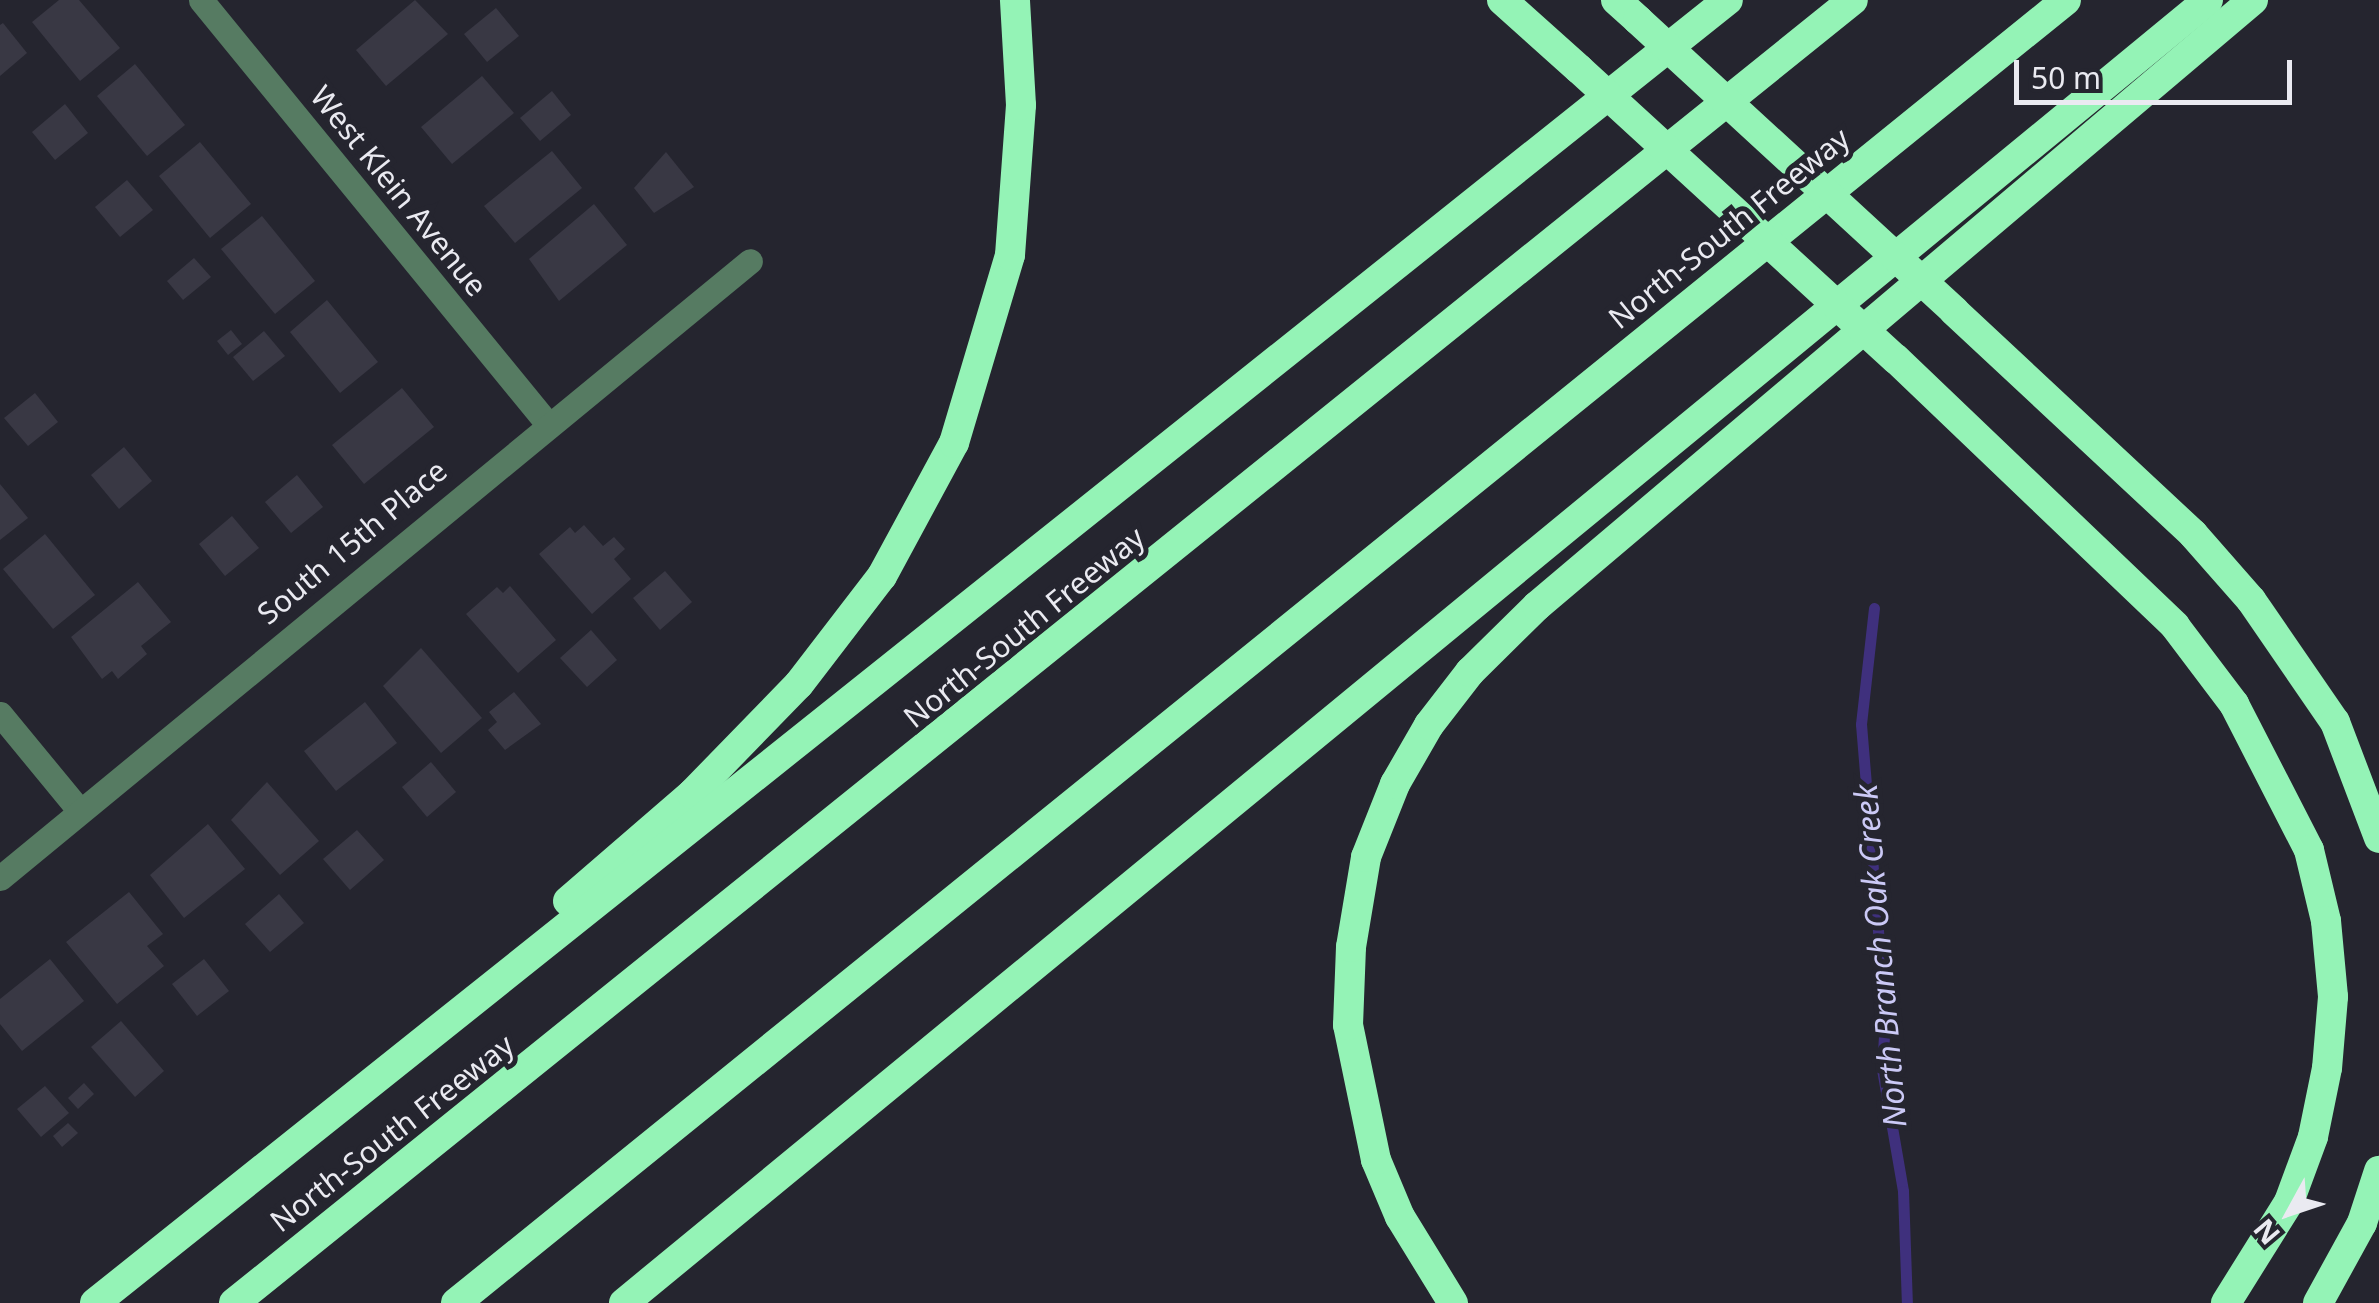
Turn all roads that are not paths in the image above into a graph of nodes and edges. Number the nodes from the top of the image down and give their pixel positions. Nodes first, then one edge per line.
1 (200, 0) edge
2 (1015, 0) edge
3 (1502, 0) edge
4 (1728, 0) edge
5 (1853, 0) edge
6 (2066, 0) edge
7 (2208, 0) edge
8 (2253, 0) edge
9 (1627, 10) edge
10 (750, 261) dead end
11 (548, 423) junction
12 (0, 714) edge
13 (79, 810) junction
14 (2379, 838) edge
15 (0, 878) edge
16 (2379, 1171) edge
17 (236, 1189) junction
18 (95, 1303) edge
19 (234, 1303) edge
20 (456, 1303) edge
21 (624, 1303) edge
22 (1452, 1303) edge
23 (2226, 1303) edge
24 (2318, 1303) edge

1 - 11 street, West Klein Avenue
2 - 17 highway
3 - 23 highway, bridge
4 - 17 highway
5 - 19 highway, North-South Freeway
6 - 20 highway, North-South Freeway
7 - 21 highway
8 - 22 highway
9 - 14 highway, bridge
10 - 11 street, South 15th Place
11 - 13 street, South 15th Place
12 - 13 street
13 - 15 street, South 15th Place
16 - 24 highway
17 - 18 highway

